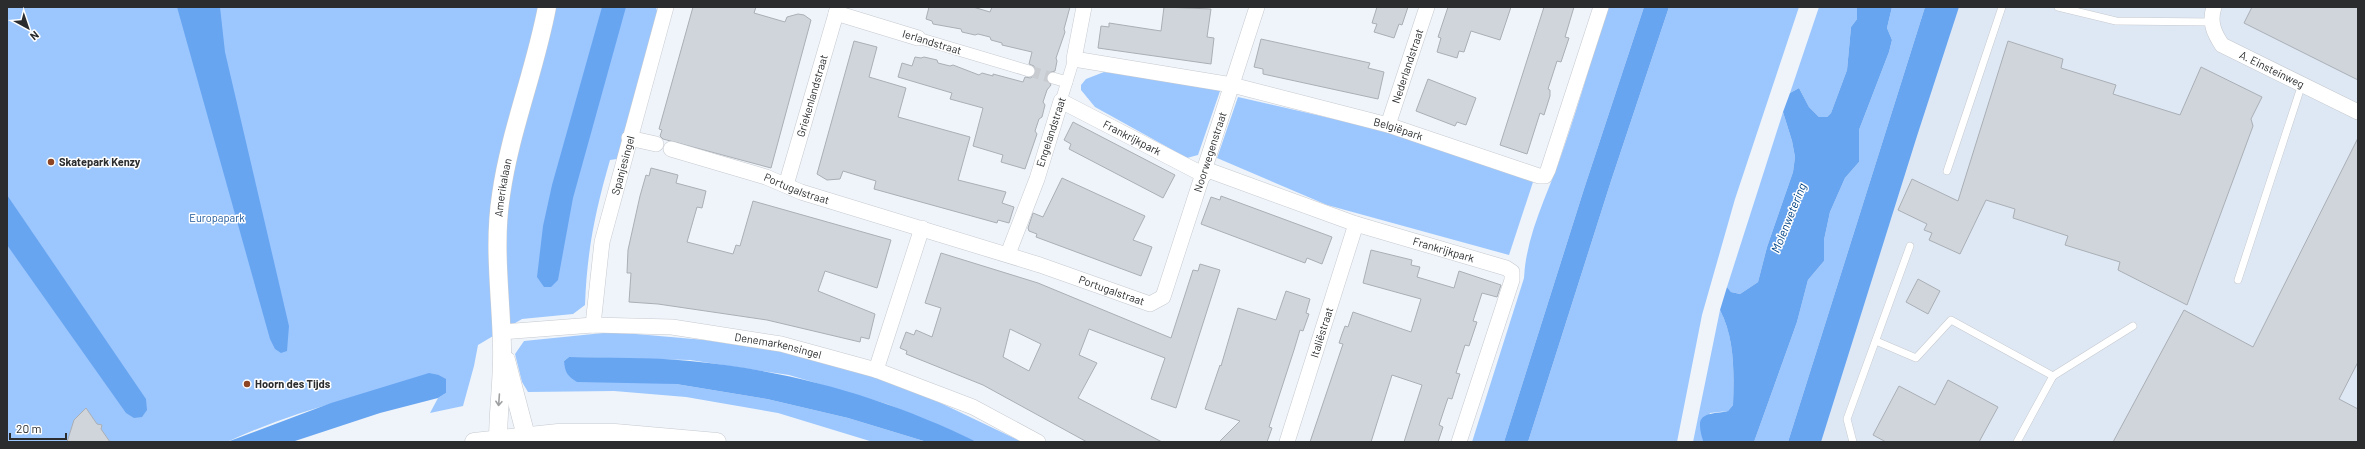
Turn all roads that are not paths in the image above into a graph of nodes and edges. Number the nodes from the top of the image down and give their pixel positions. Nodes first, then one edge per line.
1 (547, 7) edge
2 (552, 7) edge
3 (666, 7) edge
4 (1084, 7) edge
5 (1257, 7) edge
6 (1427, 7) edge
7 (1601, 7) edge
8 (2002, 7) edge
9 (2058, 7) edge
10 (837, 10) edge
11 (2213, 14) edge
12 (542, 33) junction
13 (918, 38) joint
14 (1074, 59) junction
15 (1029, 71) tunnel mouth
16 (1053, 78) tunnel mouth
17 (1067, 82) junction
18 (2302, 84) junction
19 (1232, 85) junction
20 (1061, 101) junction
21 (2358, 112) edge
22 (1388, 125) junction
23 (629, 138) junction
24 (656, 144) dead end
25 (671, 149) dead end
26 (1947, 171) dead end
27 (1204, 172) junction
28 (786, 185) junction
29 (1356, 224) junction
30 (922, 228) junction
31 (1910, 246) dead end
32 (1008, 254) junction
33 (2238, 280) dead end
34 (1162, 298) joint
35 (593, 325) junction
36 (2133, 326) dead end
37 (502, 340) junction
38 (1876, 341) junction
39 (876, 370) junction
40 (2053, 376) junction
41 (526, 436) junction
42 (498, 440) junction
43 (474, 442) edge
44 (717, 442) edge
45 (1038, 442) edge
46 (1287, 442) edge
47 (1459, 442) edge
48 (1853, 442) edge
49 (2017, 442) edge

1 - 12 street, Amerikalaan
2 - 12 street, Amerikalaan
3 - 23 street, Spanjesingel
4 - 14 street, Engelandstraat
5 - 19 street, Noorwegenstraat
6 - 22 street, Nederlandstraat
7 - 22 street, Belgiëpark
8 - 26 lane
9 - 11 lane
10 - 13 street, Ierlandstraat
10 - 28 street, Griekenlandstraat
11 - 18 street, A. Einsteinweg
12 - 37 street, Amerikalaan
13 - 15 street, Ierlandstraat
14 - 17 street, Engelandstraat
14 - 19 street, Belgiëpark
16 - 17 street
17 - 20 street, Engelandstraat
18 - 21 street, A. Einsteinweg
18 - 33 lane
19 - 22 street, Belgiëpark
19 - 27 street, Noorwegenstraat
20 - 27 street, Frankrijkpark
20 - 32 street, Engelandstraat
23 - 24 street
23 - 35 street, Spanjesingel
25 - 28 street, Portugalstraat
27 - 29 street, Frankrijkpark
27 - 34 street, Noorwegenstraat
28 - 30 street, Portugalstraat
29 - 46 street, Italiëstraat
29 - 47 street, Frankrijkpark
30 - 32 street, Portugalstraat
30 - 39 street
31 - 38 lane
32 - 34 street, Portugalstraat
35 - 37 street, Denemarkensingel
35 - 39 street, Denemarkensingel
36 - 40 lane
37 - 41 street, Amerikalaan
37 -> 42 street, Amerikalaan
38 - 40 lane
38 - 48 lane
39 - 45 street, Denemarkensingel
40 - 49 lane
41 - 42 street
41 - 44 street
42 - 43 street

